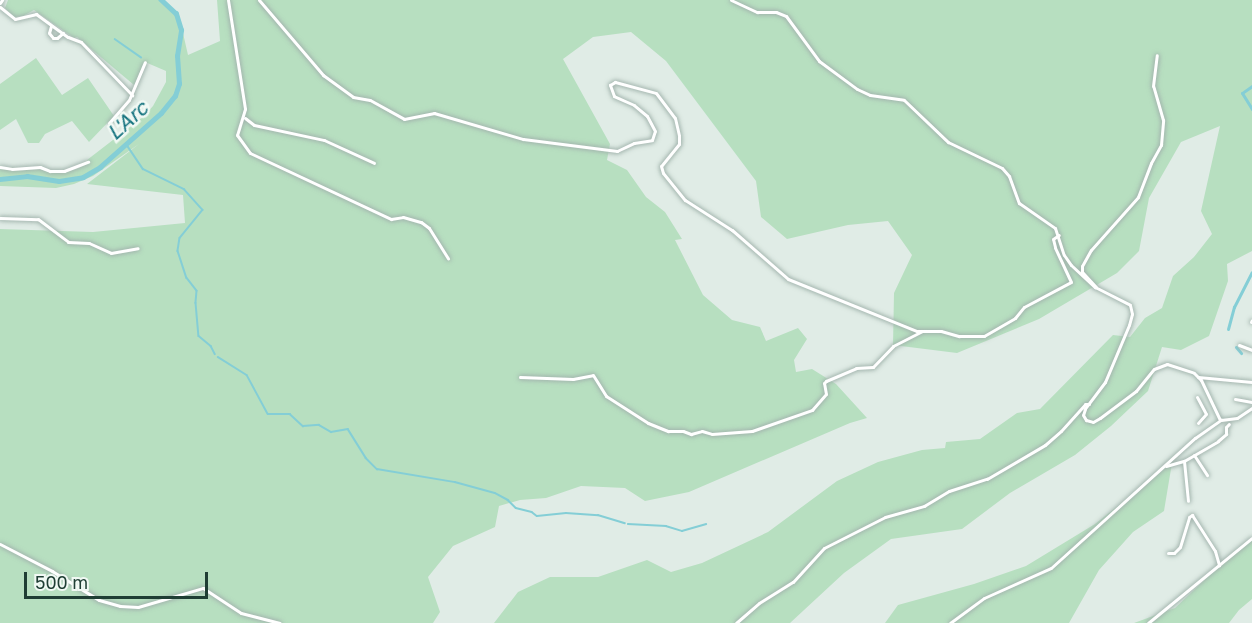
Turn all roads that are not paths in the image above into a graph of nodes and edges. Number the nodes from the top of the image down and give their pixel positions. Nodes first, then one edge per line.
1 (228, 0) edge
2 (259, 0) edge
3 (731, 0) edge
4 (1, 3) edge
5 (51, 24) junction
6 (63, 33) junction
7 (1157, 55) dead end
8 (145, 62) dead end
9 (132, 95) junction
10 (244, 116) junction
11 (109, 123) dead end
12 (88, 162) dead end
13 (374, 163) dead end
14 (0, 167) edge
15 (0, 218) edge
16 (1059, 235) junction
17 (138, 249) dead end
18 (448, 258) dead end
19 (1097, 288) junction
20 (922, 331) junction
21 (1239, 345) dead end
22 (1252, 350) edge
23 (520, 376) dead end
24 (1198, 377) junction
25 (1252, 382) edge
26 (1197, 397) dead end
27 (1235, 399) dead end
28 (1252, 402) edge
29 (1089, 404) junction
30 (1252, 408) edge
31 (1076, 414) junction
32 (1083, 415) junction
33 (1237, 418) junction
34 (1222, 420) junction
35 (1198, 423) dead end
36 (1229, 424) junction
37 (1194, 455) junction
38 (1184, 461) junction
39 (1166, 466) junction
40 (1207, 475) dead end
41 (1188, 501) dead end
42 (1252, 538) edge
43 (0, 544) edge
44 (1168, 553) dead end
45 (1218, 560) junction
46 (1223, 562) junction
47 (1219, 566) junction
48 (280, 623) edge
49 (736, 623) edge
50 (950, 623) edge
51 (1148, 623) edge

1 - 10 street
2 - 20 street
3 - 16 street
4 - 5 street
5 - 6 street
5 - 6 street
6 - 9 street
7 - 19 street
8 - 9 street
9 - 11 street
10 - 13 street
10 - 18 street
12 - 14 street
15 - 17 street
16 - 19 street
16 - 20 street
19 - 29 street
20 - 23 street
21 - 22 street
24 - 25 street
24 - 32 street
24 - 34 street
26 - 35 street
27 - 28 street
29 - 31 street
29 - 32 street
30 - 33 street
31 - 32 street
31 - 49 street
33 - 34 street
33 - 36 street
34 - 36 street
34 - 39 street
36 - 37 street
37 - 38 street
37 - 40 street
38 - 39 street
38 - 41 street
39 - 50 street
42 - 46 street
43 - 48 street
44 - 45 street
45 - 46 street
45 - 47 street
46 - 47 street
47 - 51 street

